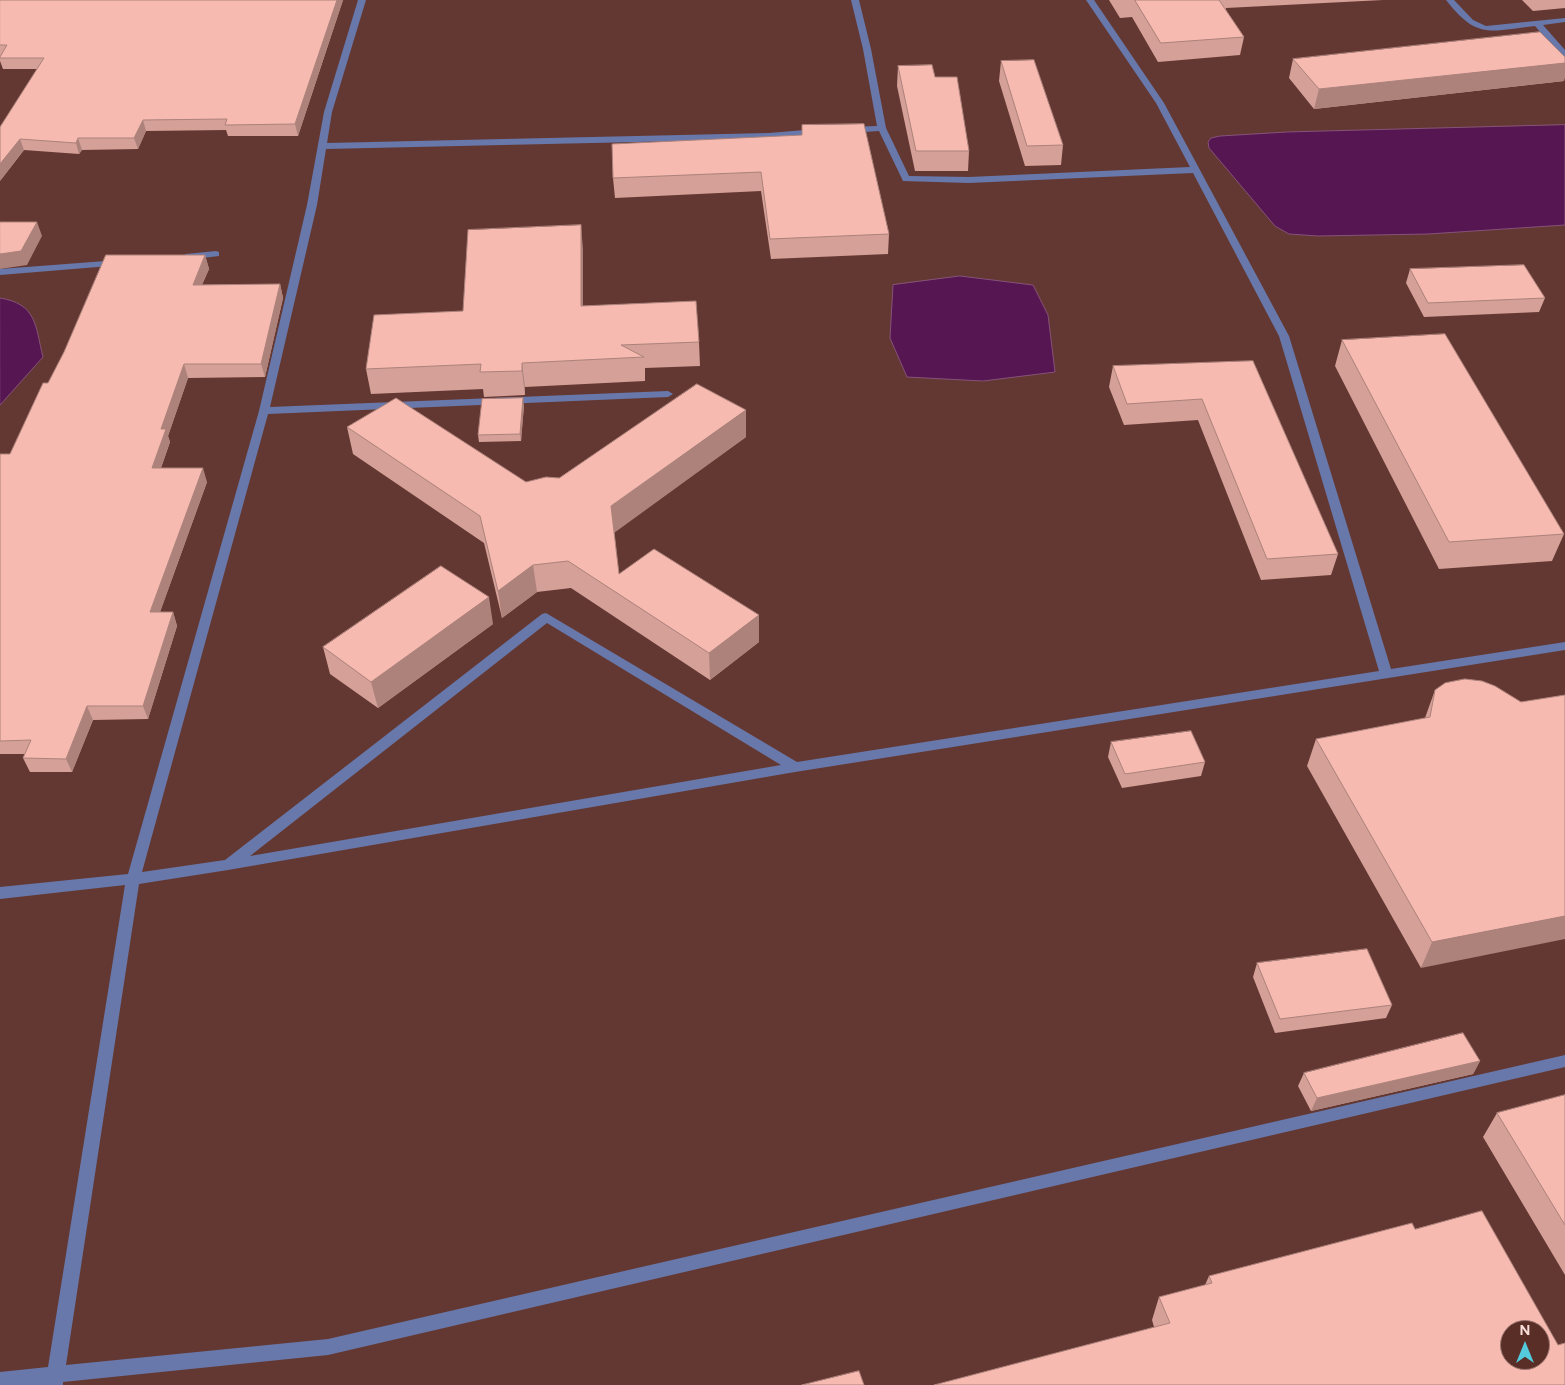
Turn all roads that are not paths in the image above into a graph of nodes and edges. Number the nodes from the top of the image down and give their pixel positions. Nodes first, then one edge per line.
1 (362, 0) edge
2 (855, 0) edge
3 (1090, 0) edge
4 (1450, 0) edge
5 (1565, 20) edge
6 (1537, 23) junction
7 (1565, 55) edge
8 (882, 128) junction
9 (322, 146) junction
10 (1195, 170) junction
11 (216, 254) dead end
12 (177, 258) edge
13 (128, 262) edge
14 (0, 272) edge
15 (668, 394) dead end
16 (264, 411) junction
17 (1565, 646) edge
18 (1386, 674) junction
19 (796, 767) junction
20 (228, 865) junction
21 (133, 879) junction
22 (0, 893) edge
23 (1565, 1061) edge
24 (55, 1379) edge
25 (0, 1380) edge

1 - 9 street
2 - 8 street
3 - 10 street
4 - 6 street
5 - 6 street
6 - 7 street
8 - 9 street
8 - 10 street
9 - 16 street
10 - 18 street
11 - 12 street
13 - 14 street
15 - 16 street
16 - 21 street
17 - 18 street
18 - 19 street
19 - 20 street
19 - 20 street
20 - 21 street
21 - 22 street
21 - 24 street
23 - 24 street
24 - 25 street

